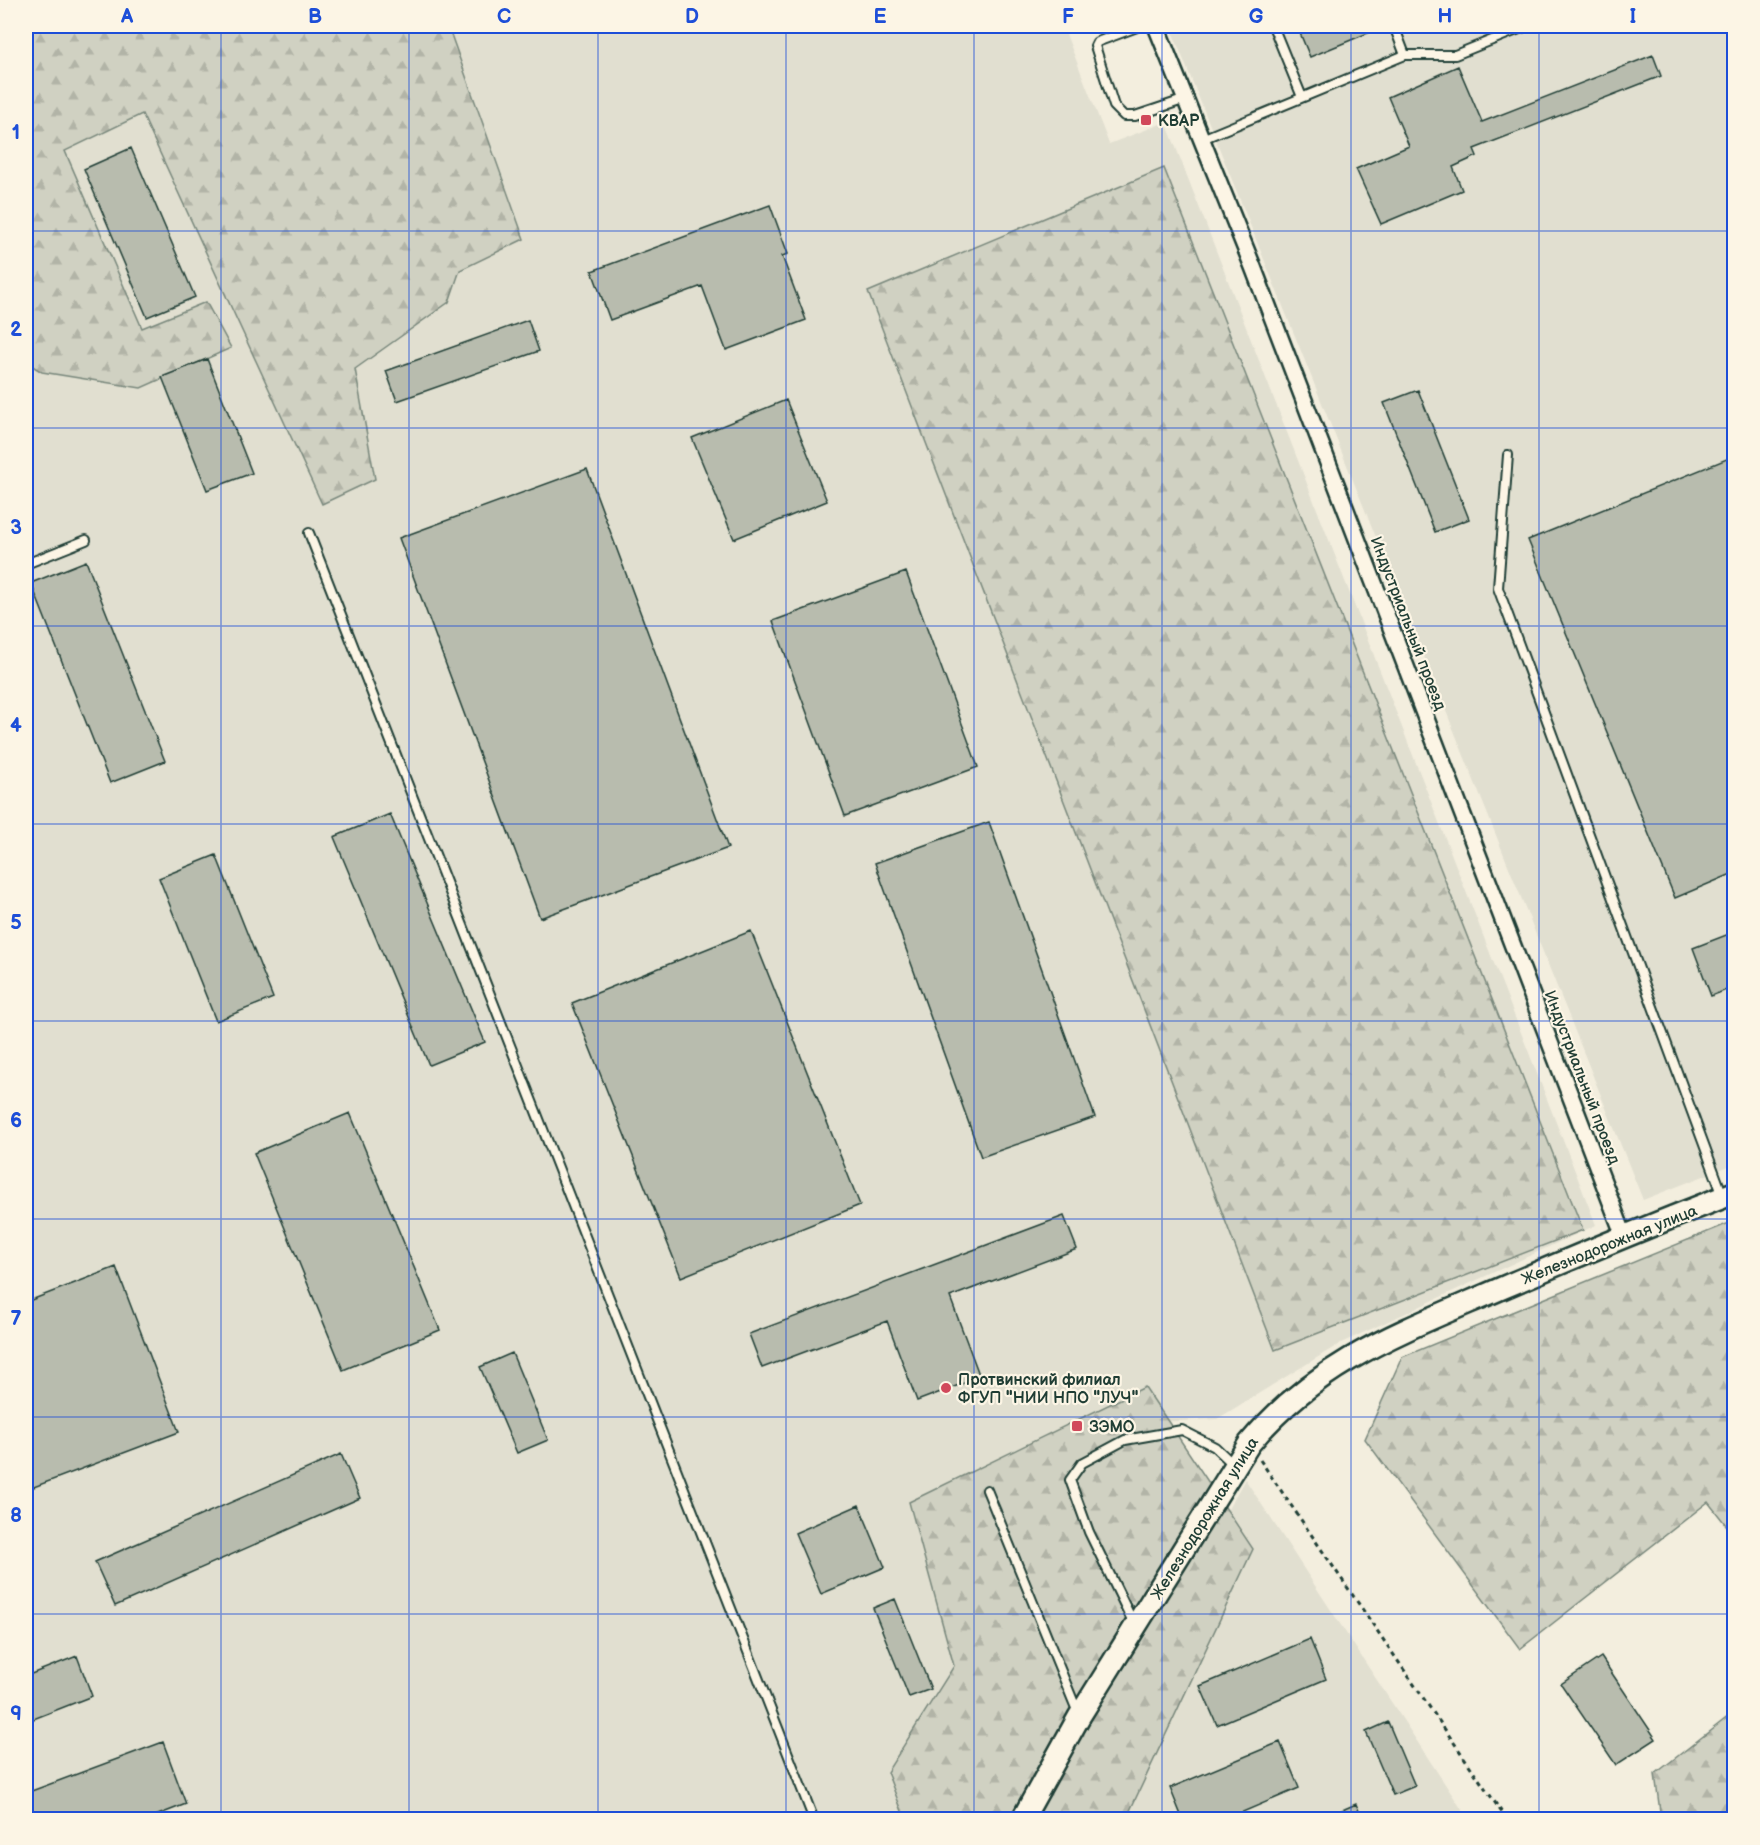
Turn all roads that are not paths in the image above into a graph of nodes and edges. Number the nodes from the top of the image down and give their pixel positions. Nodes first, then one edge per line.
1 (1140, 26) edge
2 (1156, 26) edge
3 (1274, 26) edge
4 (1394, 26) edge
5 (1527, 26) edge
6 (1405, 55) junction
7 (1302, 98) junction
8 (1186, 99) junction
9 (1202, 139) junction
10 (1508, 455) dead end
11 (309, 533) dead end
12 (86, 540) dead end
13 (26, 564) edge
14 (1729, 1195) edge
15 (1624, 1236) junction
16 (1235, 1466) junction
17 (987, 1490) dead end
18 (1135, 1627) junction
19 (1079, 1717) junction
20 (814, 1820) edge
21 (1022, 1820) edge

1 - 8 lane
2 - 8 street, Индустриальный проезд
3 - 7 lane
4 - 6 lane
5 - 6 lane
6 - 7 lane
7 - 9 lane
8 - 9 street, Индустриальный проезд
9 - 15 street, Индустриальный проезд
10 - 14 lane
11 - 20 lane
12 - 13 lane
14 - 15 street, Железнодорожная улица
15 - 16 street, Железнодорожная улица
16 - 18 street, Железнодорожная улица
16 - 18 lane
17 - 19 lane
18 - 19 street, Железнодорожная улица
19 - 21 street, Железнодорожная улица

